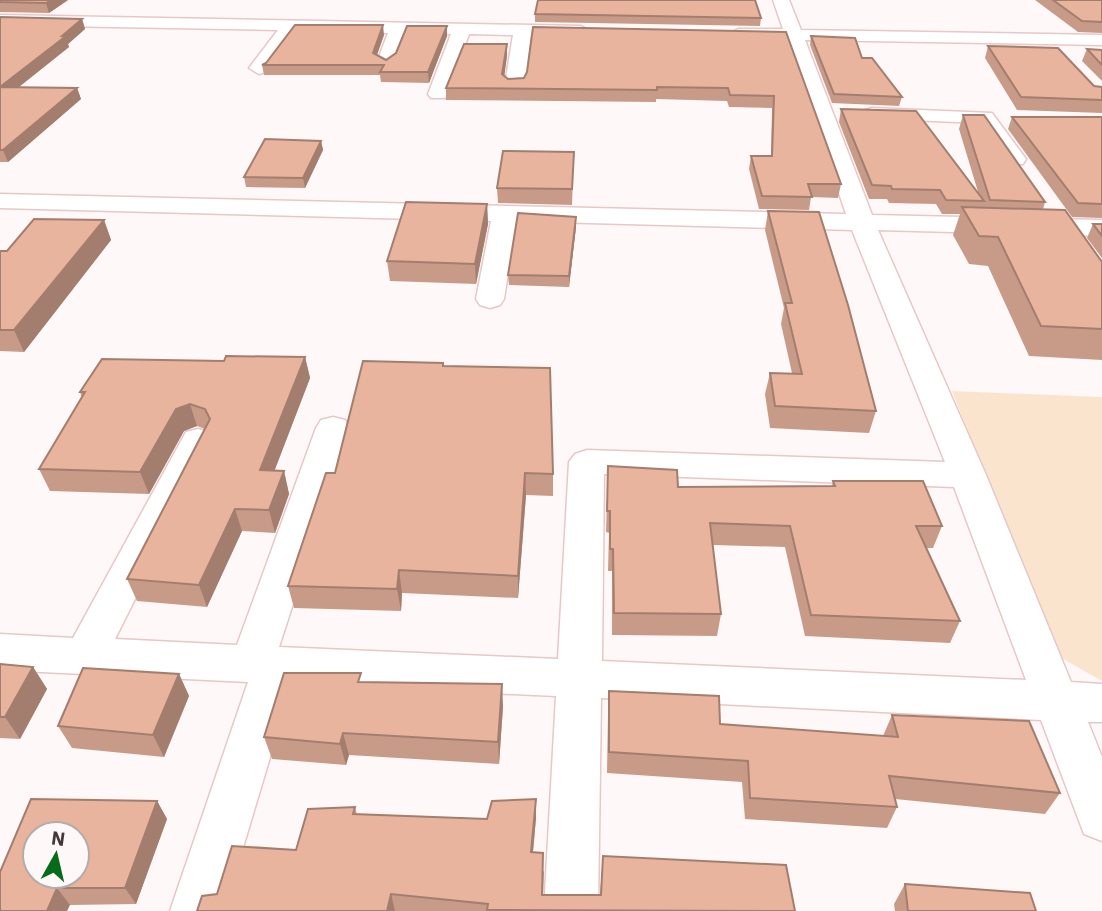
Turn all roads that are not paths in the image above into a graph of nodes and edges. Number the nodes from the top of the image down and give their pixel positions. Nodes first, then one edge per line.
1 (781, 0) edge
2 (0, 20) edge
3 (290, 26) junction
4 (399, 27) junction
5 (461, 29) junction
6 (523, 30) junction
7 (604, 31) edge
8 (726, 33) edge
9 (793, 35) junction
10 (1047, 39) junction
11 (1102, 40) edge
12 (1064, 57) edge
13 (386, 62) edge
14 (259, 68) dead end
15 (515, 84) edge
16 (438, 94) dead end
17 (821, 112) junction
18 (985, 117) junction
19 (1011, 118) edge
20 (1024, 172) edge
21 (11, 201) edge
22 (1046, 205) edge
23 (505, 214) junction
24 (0, 223) edge
25 (862, 223) junction
26 (1062, 227) junction
27 (1102, 228) edge
28 (1078, 249) edge
29 (490, 299) dead end
30 (333, 428) dead end
31 (198, 440) edge
32 (968, 475) junction
33 (0, 652) edge
34 (85, 656) junction
35 (264, 664) junction
36 (580, 677) junction
37 (1056, 702) junction
38 (1102, 703) edge
39 (1102, 817) edge
40 (197, 911) edge
41 (571, 911) edge

1 - 9 street
2 - 3 street
3 - 4 street
3 - 14 street
4 - 5 street
4 - 13 street
5 - 6 street
5 - 16 street
6 - 7 street
6 - 15 street
8 - 9 street
9 - 10 street
9 - 17 street
10 - 11 street
10 - 12 street
17 - 18 street
17 - 25 street
18 - 19 street
18 - 20 street
21 - 23 street
21 - 24 street
22 - 26 street
23 - 25 street
23 - 29 street
25 - 26 street
25 - 32 street
26 - 27 street
26 - 28 street
30 - 35 street
31 - 34 street
32 - 36 street
32 - 37 street
33 - 34 street
34 - 35 street
35 - 36 street
35 - 40 street
36 - 37 street
36 - 41 street
37 - 38 street
37 - 39 street

